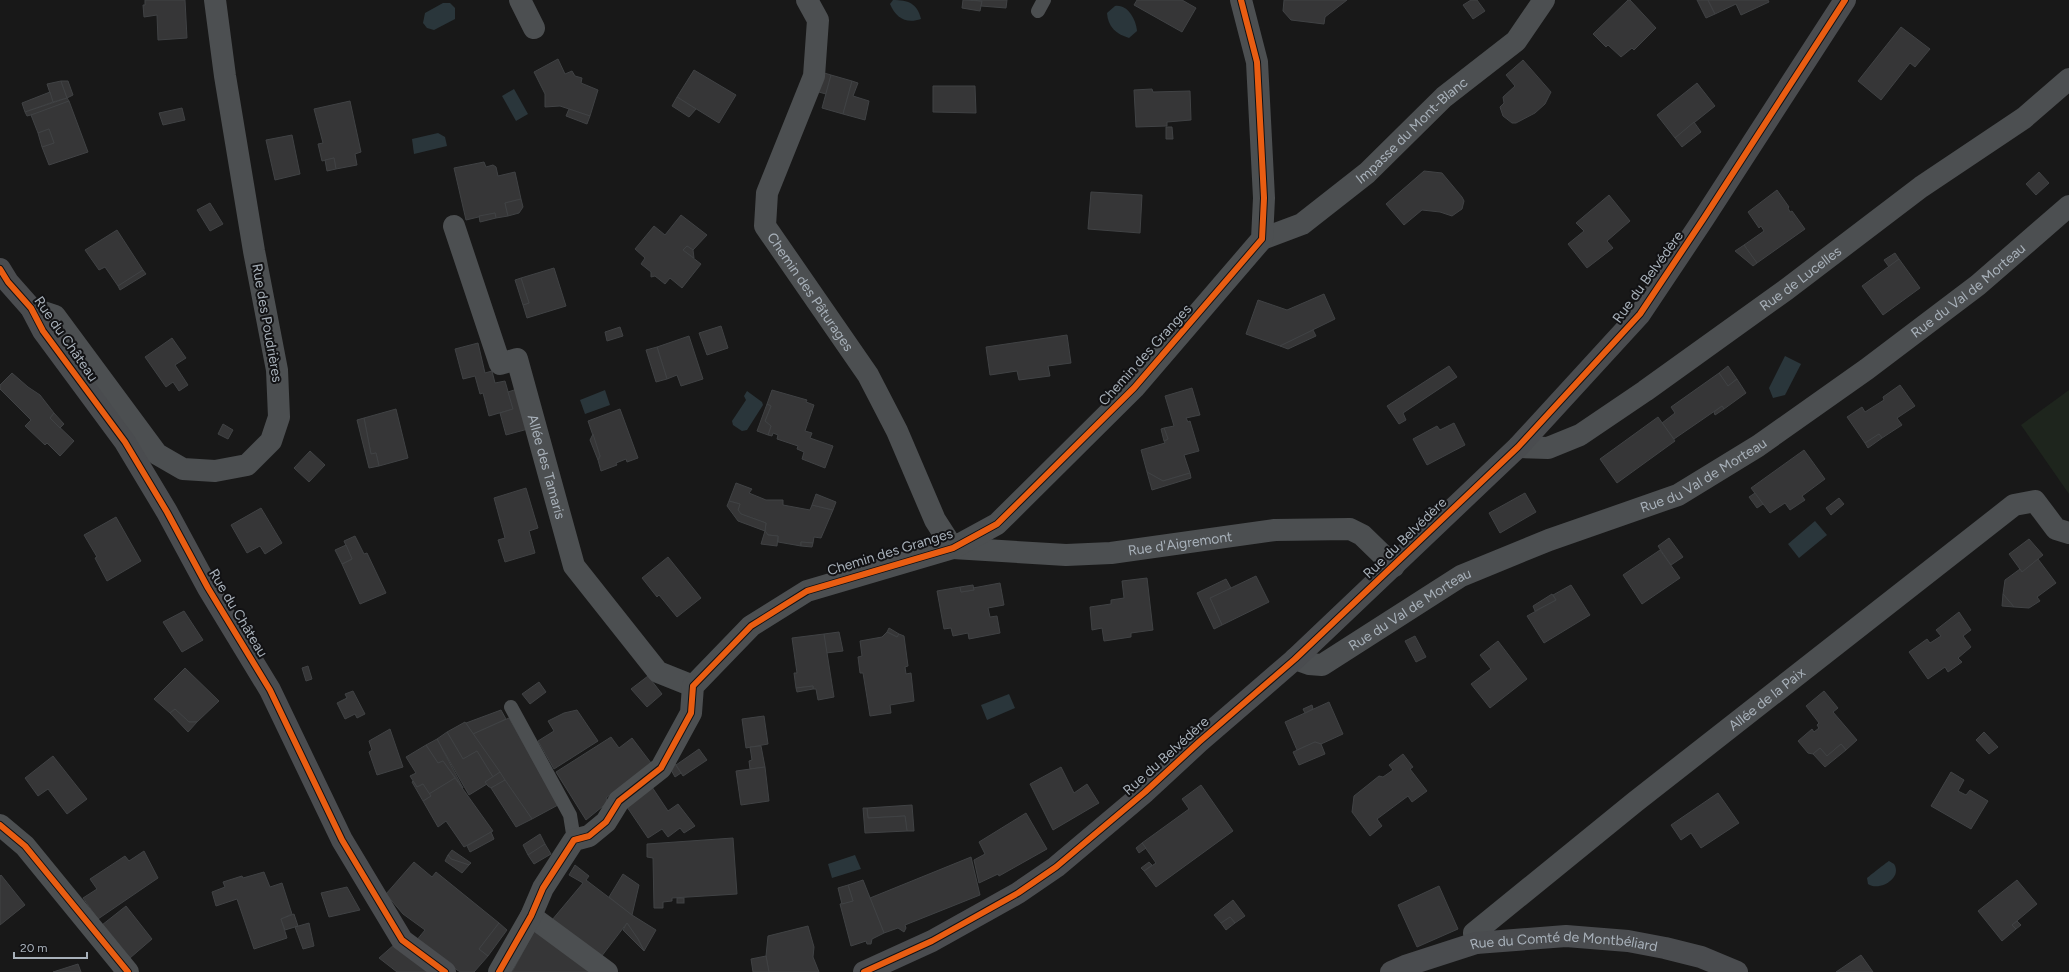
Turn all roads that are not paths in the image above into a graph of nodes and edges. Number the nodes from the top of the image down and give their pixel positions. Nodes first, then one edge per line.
1 (215, 0) edge
2 (520, 0) edge
3 (807, 0) edge
4 (1241, 0) edge
5 (1544, 0) edge
6 (1845, 0) edge
7 (534, 28) dead end
8 (2069, 79) edge
9 (2069, 206) edge
10 (454, 226) dead end
11 (1262, 239) junction
12 (0, 270) edge
13 (31, 308) junction
14 (1518, 447) junction
15 (2069, 533) edge
16 (953, 548) junction
17 (1394, 566) junction
18 (1295, 659) junction
19 (693, 686) junction
20 (510, 707) dead end
21 (0, 825) edge
22 (574, 840) junction
23 (531, 916) junction
24 (1476, 943) junction
25 (128, 972) edge
26 (445, 972) edge
27 (499, 972) edge
28 (607, 972) edge
29 (864, 972) edge
30 (1391, 972) edge
31 (1738, 972) edge

1 - 13 street, Rue des Poudrières
2 - 7 street
3 - 16 street, Chemin des Pâturages
4 - 11 street
5 - 11 street, Impasse du Mont-Blanc
6 - 14 street, Rue du Belvédère
8 - 14 street, Rue de Lucelles
9 - 18 street, Rue du Val de Morteau
10 - 19 street, Allée des Tamaris
11 - 16 street, Chemin des Granges
12 - 13 street, Rue du Château
13 - 26 street, Rue du Château
14 - 17 street, Rue du Belvédère
15 - 24 street, Allée de la Paix
16 - 17 street, Rue d'Aigremont
16 - 19 street, Chemin des Granges
17 - 18 street, Rue du Belvédère
18 - 29 street, Rue du Belvédère
19 - 22 street
20 - 22 lane
21 - 25 street
22 - 23 street
23 - 27 street
23 - 28 street
24 - 30 street, Rue du Comté de Montbéliard
24 - 31 street, Rue du Comté de Montbéliard

